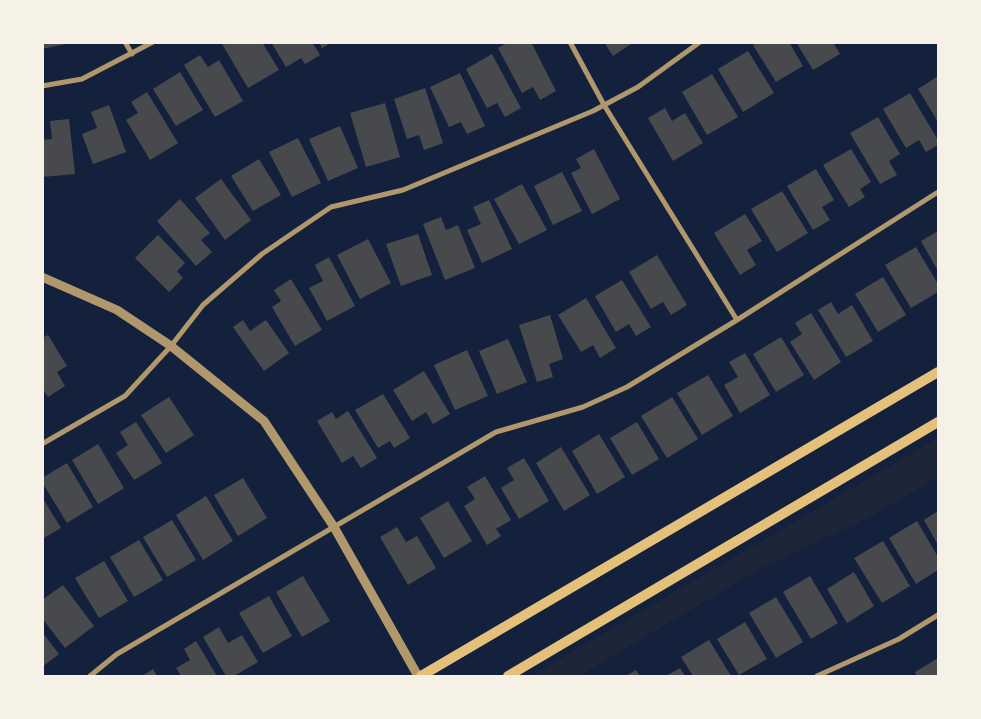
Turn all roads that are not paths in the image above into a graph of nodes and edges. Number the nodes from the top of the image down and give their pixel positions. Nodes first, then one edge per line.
1 (125, 42) edge
2 (153, 42) edge
3 (570, 42) edge
4 (700, 42) edge
5 (132, 54) junction
6 (42, 86) edge
7 (604, 105) junction
8 (938, 192) edge
9 (42, 277) edge
10 (737, 320) junction
11 (171, 346) junction
12 (938, 372) edge
13 (938, 422) edge
14 (42, 444) edge
15 (334, 527) junction
16 (938, 615) edge
17 (90, 676) edge
18 (419, 676) edge
19 (508, 676) edge
20 (817, 676) edge

1 - 5 street
2 - 5 street
3 - 7 street
4 - 7 street
5 - 6 street
7 - 10 street
7 - 11 street
8 - 10 street
9 - 11 street
10 - 15 street
11 - 14 street
11 - 15 street
12 - 18 main road
13 - 19 main road
15 - 17 street
15 - 18 street
16 - 20 street

